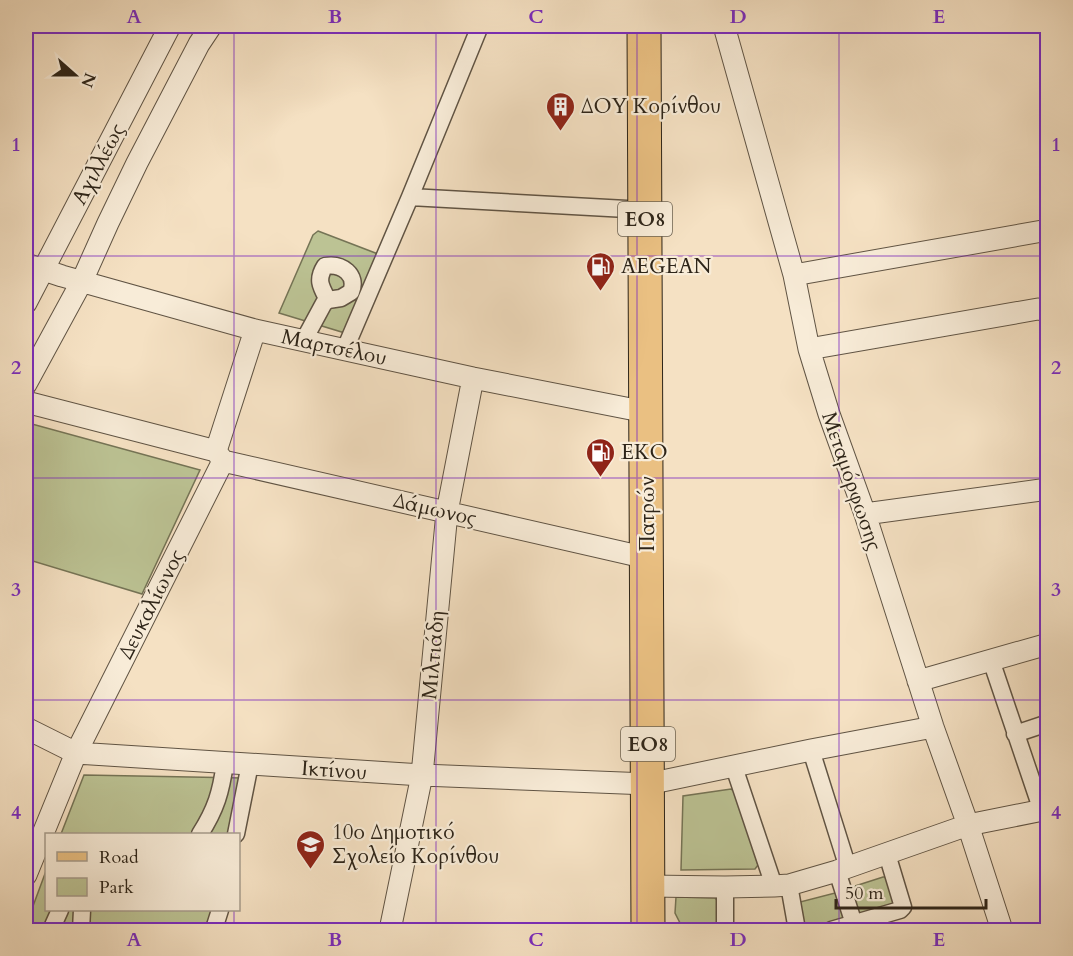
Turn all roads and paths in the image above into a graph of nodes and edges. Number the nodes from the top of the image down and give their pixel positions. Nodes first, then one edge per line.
1 (170, 26) edge
2 (211, 26) edge
3 (480, 26) edge
4 (644, 26) edge
5 (724, 26) edge
6 (410, 197) junction
7 (645, 210) junction
8 (1047, 230) edge
9 (34, 267) edge
10 (794, 275) junction
11 (82, 281) junction
12 (328, 300) dead end
13 (26, 303) edge
14 (1047, 311) edge
15 (255, 330) junction
16 (304, 340) junction
17 (345, 349) junction
18 (809, 349) junction
19 (473, 378) junction
20 (26, 384) edge
21 (26, 402) edge
22 (646, 412) junction
23 (219, 456) junction
24 (1047, 489) edge
25 (447, 512) junction
26 (865, 514) junction
27 (647, 558) junction
28 (1047, 644) edge
29 (991, 660) junction
30 (918, 681) junction
31 (1047, 723) edge
32 (933, 727) junction
33 (26, 728) edge
34 (1015, 734) junction
35 (811, 750) junction
36 (76, 753) junction
37 (225, 763) junction
38 (250, 764) junction
39 (734, 766) junction
40 (422, 775) junction
41 (648, 784) junction
42 (1045, 810) edge
43 (968, 825) junction
44 (46, 833) edge
45 (201, 833) edge
46 (236, 833) edge
47 (44, 838) edge
48 (887, 854) junction
49 (843, 869) junction
50 (26, 875) edge
51 (648, 886) junction
52 (781, 886) junction
53 (725, 887) junction
54 (59, 911) edge
55 (82, 911) edge
56 (219, 911) edge
57 (854, 924) junction
58 (51, 930) edge
59 (81, 930) edge
60 (212, 930) edge
61 (390, 930) edge
62 (648, 930) edge
63 (724, 930) edge
64 (796, 930) edge
65 (831, 930) edge
66 (1002, 930) edge

1 - 9 street, Αχιλλέως
2 - 11 street
3 - 6 street
4 - 7 main road, Πατρών / ΕΟ8
5 - 10 street, Μεταμόρφωσης
6 - 7 street
6 - 17 street
7 - 22 main road, Πατρών / ΕΟ8
8 - 10 street
9 - 11 street, Μαρτσέλου
9 - 13 street, Αχιλλέως
10 - 18 street, Μεταμόρφωσης
11 - 15 street, Μαρτσέλου
11 - 20 street
12 - 16 street
14 - 18 street
15 - 16 street, Μαρτσέλου
15 - 23 street, Δευκαλίωνος
16 - 17 street, Μαρτσέλου
17 - 19 street, Μαρτσέλου
18 - 26 street, Μεταμόρφωσης
19 - 22 street, Μαρτσέλου
19 - 25 street, Μιλτιάδη
21 - 23 street, Δάμωνος
22 - 27 main road, Πατρών / ΕΟ8
23 - 25 street, Δάμωνος
23 - 36 street, Δευκαλίωνος
24 - 26 street
25 - 27 street, Δάμωνος
25 - 40 street, Μιλτιάδη
26 - 30 street, Μεταμόρφωσης
27 - 41 main road, Πατρών / ΕΟ8
28 - 29 street
29 - 30 street
29 - 34 street
30 - 32 street, Μεταμόρφωσης
31 - 34 street
32 - 35 street, Ικτίνου
32 - 43 street, Μεταμόρφωσης
33 - 36 street, Ικτίνου
34 - 42 street
35 - 39 street, Ικτίνου
35 - 49 street
36 - 37 street, Ικτίνου
36 - 44 street, Δευκαλίωνος
37 - 38 street, Ικτίνου
37 - 45 street
38 - 40 street, Ικτίνου
38 - 46 street
39 - 41 street, Ικτίνου
39 - 52 street
40 - 41 street, Ικτίνου
40 - 61 street, Μιλτιάδη
41 - 51 main road, Πατρών / ΕΟ8
42 - 43 street
43 - 48 street
43 - 66 street, Μεταμόρφωσης
47 - 50 street, Δευκαλίωνος
48 - 49 street
48 - 57 street
49 - 52 street
49 - 57 street
51 - 53 street
51 - 62 main road, Πατρών / ΕΟ8
52 - 53 street
52 - 64 street
53 - 63 street
54 - 58 street
55 - 59 street
56 - 60 street
57 - 65 street

